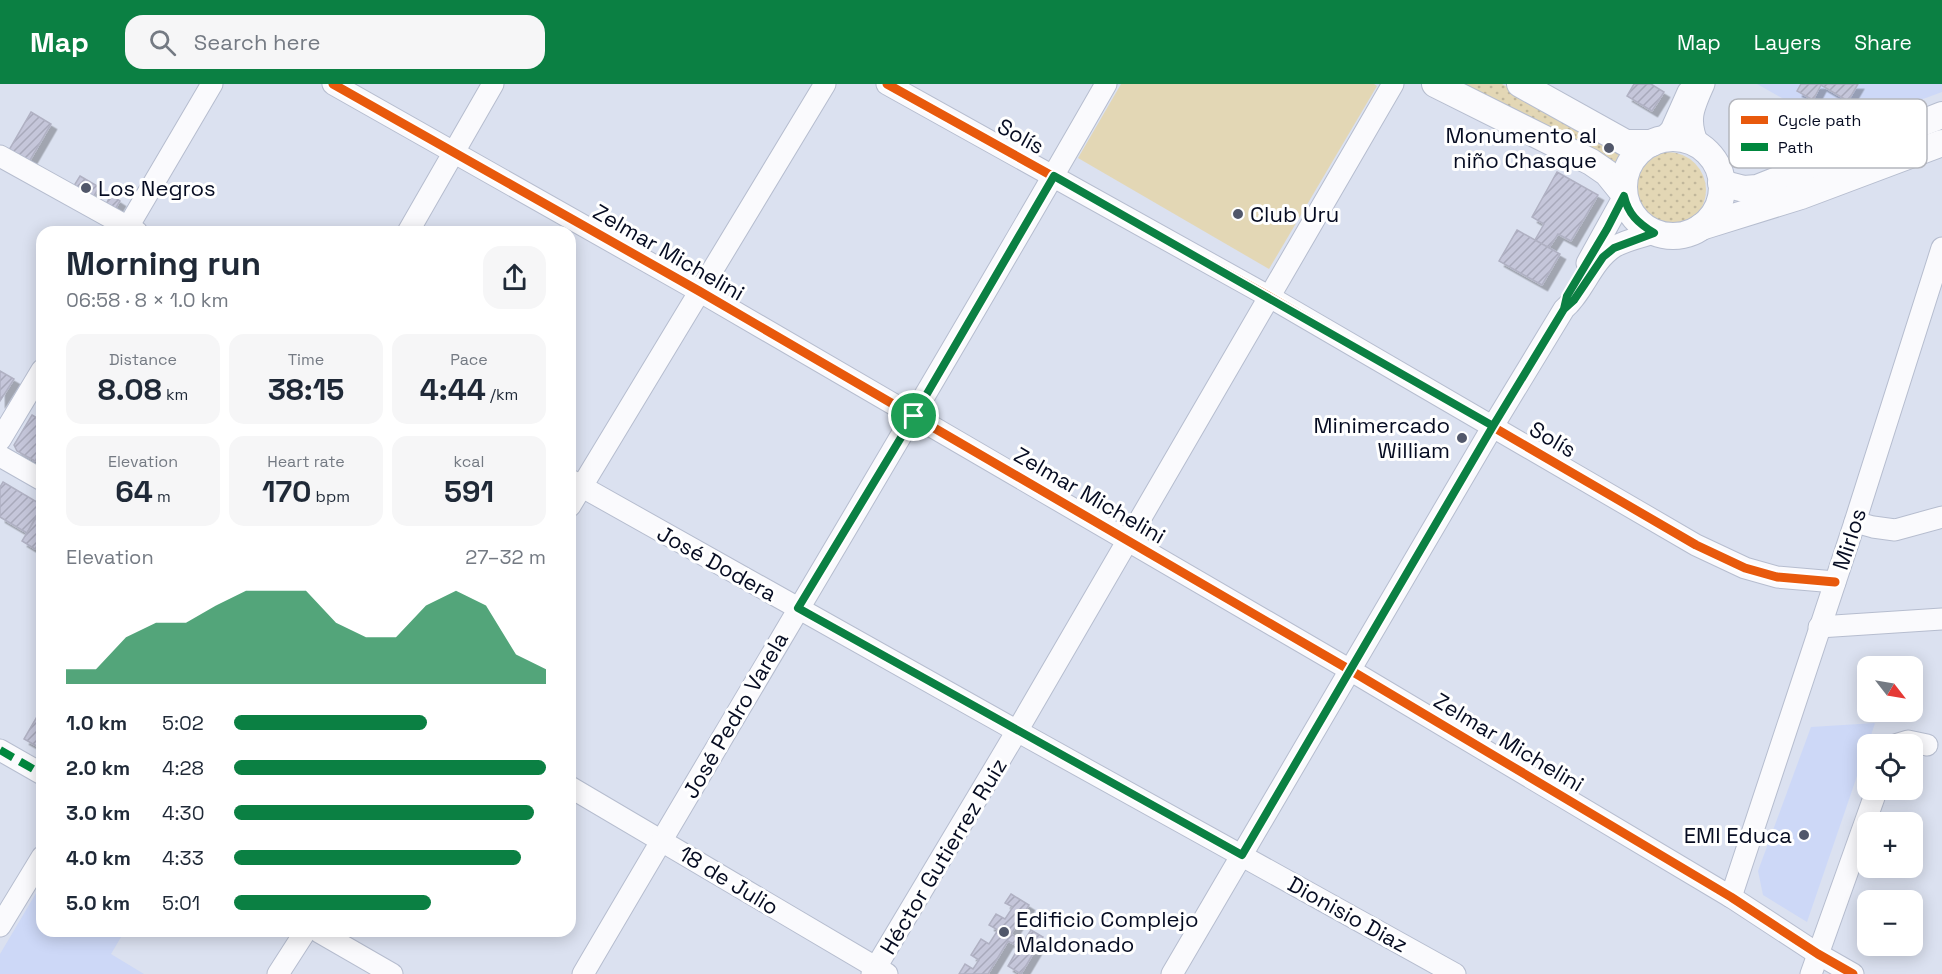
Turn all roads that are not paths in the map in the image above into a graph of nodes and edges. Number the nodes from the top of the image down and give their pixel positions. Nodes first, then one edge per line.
1 (212, 84) edge
2 (333, 84) edge
3 (493, 84) edge
4 (825, 84) edge
5 (886, 84) edge
6 (1106, 84) edge
7 (1393, 84) edge
8 (1435, 84) edge
9 (1693, 84) edge
10 (1704, 84) edge
11 (1532, 87) edge
12 (1942, 115) edge
13 (1927, 121) edge
14 (1657, 141) junction
15 (1942, 143) edge
16 (1699, 146) junction
17 (1927, 149) edge
18 (453, 153) junction
19 (0, 156) edge
20 (1808, 168) edge
21 (1875, 168) edge
22 (1054, 176) junction
23 (1722, 183) junction
24 (1624, 195) junction
25 (121, 226) edge
26 (133, 226) edge
27 (411, 226) edge
28 (1701, 227) junction
29 (1654, 233) junction
30 (1942, 248) edge
31 (699, 291) junction
32 (1268, 296) junction
33 (1933, 305) edge
34 (1564, 309) junction
35 (36, 380) edge
36 (914, 416) junction
37 (1493, 426) junction
38 (0, 440) edge
39 (0, 456) edge
40 (36, 477) edge
41 (576, 483) edge
42 (1942, 517) edge
43 (1855, 522) junction
44 (1128, 540) junction
45 (1835, 582) junction
46 (798, 608) junction
47 (1942, 619) edge
48 (1819, 627) junction
49 (1350, 670) junction
50 (1017, 731) junction
51 (1923, 744) edge
52 (1927, 745) dead end
53 (0, 750) edge
54 (36, 771) edge
55 (576, 790) edge
56 (1873, 800) edge
57 (662, 840) junction
58 (1242, 855) junction
59 (36, 867) edge
60 (1731, 897) junction
61 (0, 926) edge
62 (302, 937) edge
63 (328, 937) edge
64 (1815, 964) edge
65 (878, 972) edge
66 (278, 974) edge
67 (392, 974) edge
68 (583, 974) edge
69 (1172, 974) edge
70 (1455, 974) edge
71 (1853, 974) edge

1 - 26 street
2 - 18 street, Zelmar Michelini
3 - 18 street
4 - 31 street
5 - 22 street, Solís
6 - 22 street, José Pedro Varela
7 - 32 street, Héctor Gutierrez Ruiz
8 - 24 main road
9 - 14 street
10 - 16 street
11 - 14 main road
12 - 13 main road
14 - 16 main road
14 - 24 main road
15 - 17 main road
16 - 23 main road
18 - 27 street
18 - 31 street, Zelmar Michelini
19 - 25 street
20 - 23 main road
21 - 28 main road
22 - 32 street, Solís
22 - 36 street, José Pedro Varela
23 - 28 main road
24 - 29 main road
24 - 34 street
28 - 29 main road
29 - 34 street
30 - 33 street, Mirlos
31 - 36 street, Zelmar Michelini
31 - 41 street
32 - 37 street, Solís
32 - 44 street, Héctor Gutierrez Ruiz
33 - 43 street, Mirlos
34 - 37 street
35 - 38 street
36 - 44 street, Zelmar Michelini
36 - 46 street, José Pedro Varela
37 - 45 street, Solís
37 - 49 street
39 - 40 street
41 - 46 street, José Dodera
42 - 43 street
43 - 45 street, Mirlos
44 - 49 street, Zelmar Michelini
44 - 50 street, Héctor Gutierrez Ruiz
45 - 48 street, Mirlos
46 - 50 street, José Dodera
46 - 57 street, José Pedro Varela
47 - 48 street
48 - 60 street, Mirlos
49 - 58 street
49 - 60 street, Zelmar Michelini
50 - 58 street, José Dodera
50 - 65 street, Héctor Gutierrez Ruiz
51 - 52 street
53 - 54 street
55 - 57 street, 18 de Julio
56 - 64 street
57 - 65 street, 18 de Julio
57 - 68 street, José Pedro Varela
58 - 69 street
58 - 70 street, Dionisio Diaz
59 - 61 street
60 - 64 street, Zelmar Michelini
62 - 66 street
63 - 67 street
64 - 71 street, Zelmar Michelini

